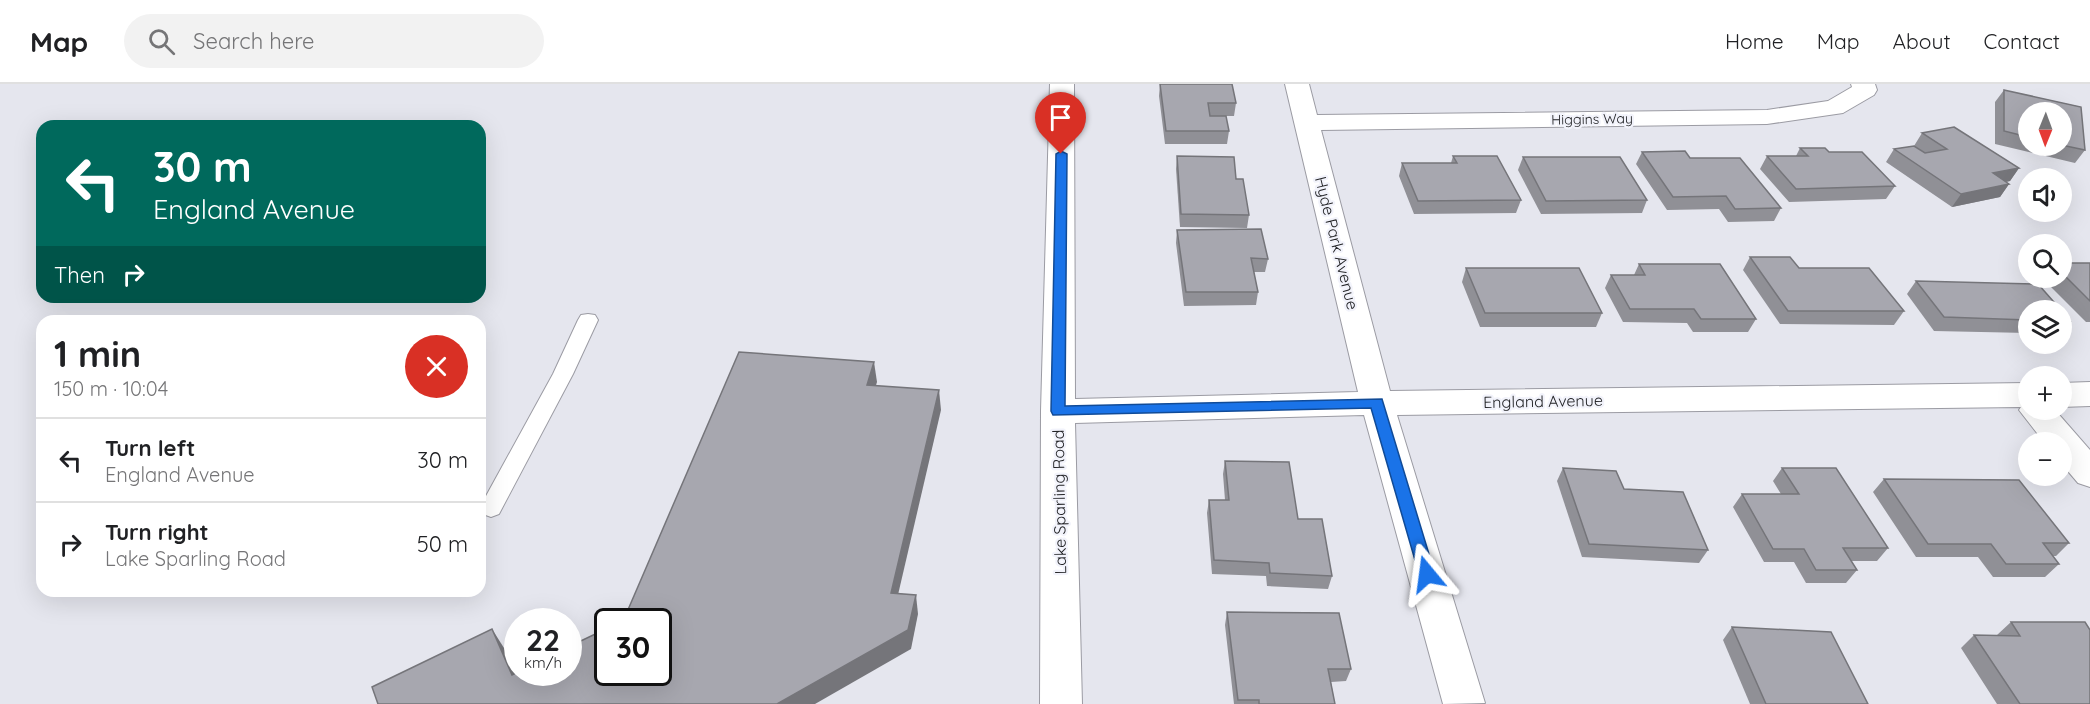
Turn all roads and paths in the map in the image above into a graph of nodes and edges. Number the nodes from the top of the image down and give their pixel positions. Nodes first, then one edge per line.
1 (1062, 84) edge
2 (1297, 84) edge
3 (1863, 84) edge
4 (1307, 123) junction
5 (588, 320) dead end
6 (2090, 394) edge
7 (2072, 395) edge
8 (2018, 400) edge
9 (1377, 403) junction
10 (1058, 411) junction
11 (2045, 420) edge
12 (2090, 474) edge
13 (491, 508) dead end
14 (1464, 703) edge
15 (1061, 704) edge

1 - 10 street, Lake Sparling Road
2 - 4 street, Hyde Park Avenue
3 - 4 street, Higgins Way
4 - 9 street, Hyde Park Avenue
5 - 13 lane
6 - 7 street
8 - 9 street, England Avenue
9 - 10 street, England Avenue
9 - 14 street, Hyde Park Avenue
10 - 15 street, Lake Sparling Road
11 - 12 street

